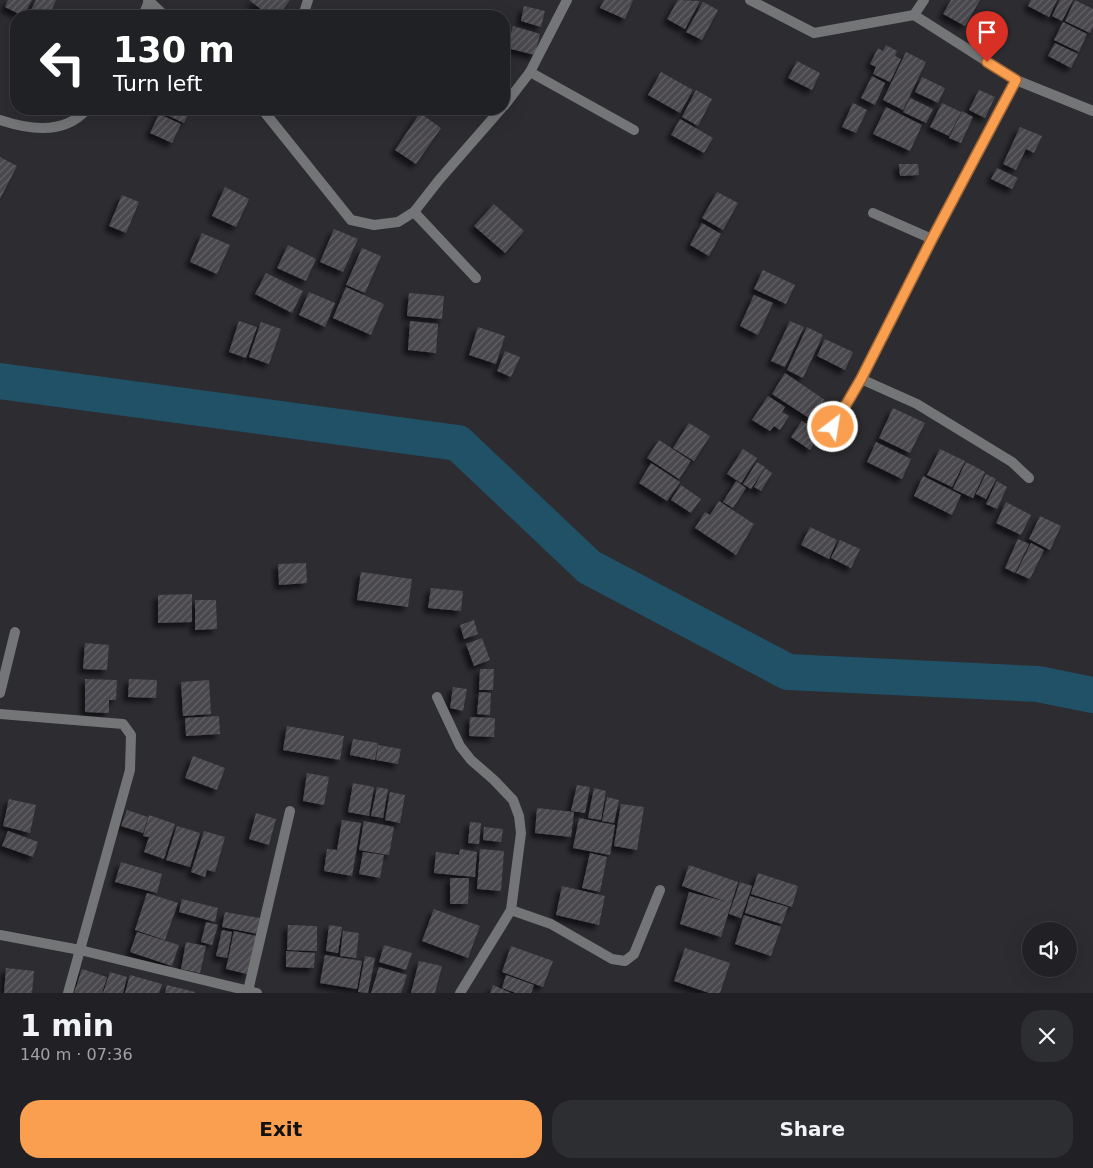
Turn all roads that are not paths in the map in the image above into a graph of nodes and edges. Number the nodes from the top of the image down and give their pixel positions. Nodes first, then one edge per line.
1 (149, 0) edge
2 (567, 0) edge
3 (750, 0) edge
4 (924, 0) edge
5 (159, 10) edge
6 (914, 15) junction
7 (530, 72) junction
8 (1016, 80) junction
9 (510, 98) edge
10 (1093, 111) edge
11 (82, 115) edge
12 (267, 115) edge
13 (497, 115) edge
14 (0, 120) edge
15 (634, 130) dead end
16 (414, 212) junction
17 (873, 213) dead end
18 (932, 239) junction
19 (476, 278) dead end
20 (861, 379) junction
21 (833, 427) dead end
22 (1029, 478) dead end
23 (15, 632) dead end
24 (0, 693) edge
25 (436, 697) dead end
26 (0, 714) edge
27 (290, 811) dead end
28 (660, 890) dead end
29 (511, 910) junction
30 (0, 935) edge
31 (80, 950) junction
32 (252, 992) edge
33 (68, 993) edge
34 (460, 993) edge

1 - 5 street
2 - 7 street
3 - 6 street
4 - 6 street
6 - 8 street
7 - 9 street
7 - 15 street
8 - 10 street
8 - 18 street
11 - 14 street
12 - 16 street
13 - 16 street
16 - 19 street
17 - 18 street
18 - 20 street
20 - 21 street
20 - 22 street
23 - 24 street
25 - 29 street
26 - 31 street
27 - 32 street
28 - 29 street
29 - 34 street
30 - 31 street
31 - 32 street
31 - 33 street

